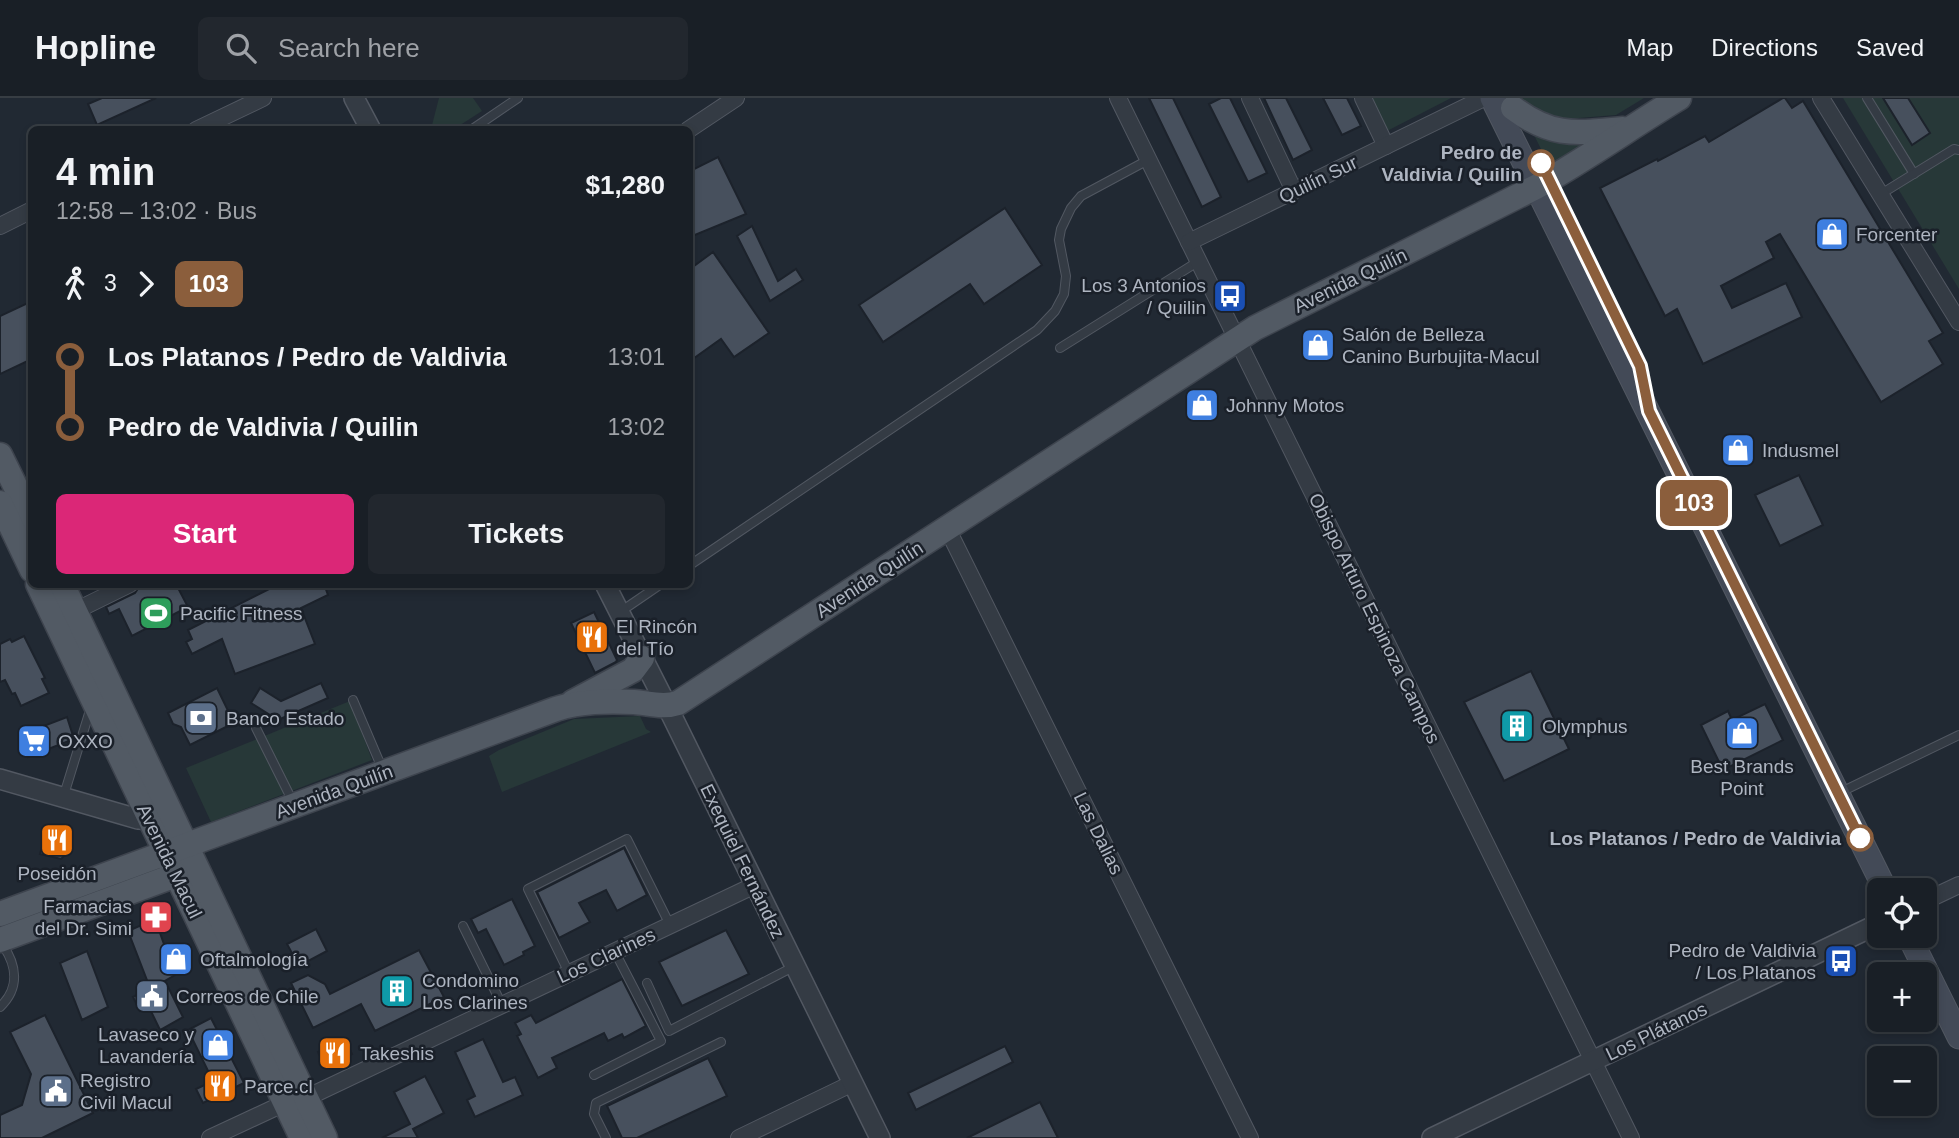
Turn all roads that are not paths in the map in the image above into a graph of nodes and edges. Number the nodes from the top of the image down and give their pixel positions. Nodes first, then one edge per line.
1 (263, 98) edge
2 (354, 98) edge
3 (518, 98) edge
4 (736, 98) edge
5 (1118, 98) edge
6 (1250, 98) edge
7 (1363, 98) edge
8 (1484, 98) edge
9 (1679, 98) edge
10 (1821, 98) edge
11 (1867, 98) edge
12 (1504, 101) edge
13 (205, 126) edge
14 (369, 126) edge
15 (477, 126) edge
16 (693, 127) edge
17 (1628, 129) junction
18 (1387, 146) junction
19 (1959, 150) edge
20 (1148, 160) junction
21 (1914, 174) junction
22 (1543, 183) junction
23 (1294, 191) junction
24 (1881, 194) junction
25 (28, 212) edge
26 (0, 226) edge
27 (1189, 242) junction
28 (1199, 261) junction
29 (1959, 322) edge
30 (1237, 339) junction
31 (1060, 348) dead end
32 (0, 454) edge
33 (0, 503) edge
34 (28, 512) edge
35 (947, 528) junction
36 (28, 562) edge
37 (693, 563) edge
38 (40, 588) edge
39 (64, 588) edge
40 (123, 588) edge
41 (607, 588) edge
42 (655, 588) edge
43 (75, 611) junction
44 (619, 613) junction
45 (642, 658) junction
46 (93, 701) junction
47 (353, 701) dead end
48 (568, 705) junction
49 (667, 706) junction
50 (257, 728) dead end
51 (1959, 735) edge
52 (383, 772) junction
53 (0, 779) edge
54 (1838, 793) junction
55 (63, 798) junction
56 (294, 805) junction
57 (162, 820) junction
58 (176, 849) junction
59 (176, 875) junction
60 (1880, 878) edge
61 (755, 885) junction
62 (1959, 885) edge
63 (1937, 895) edge
64 (9, 910) edge
65 (670, 925) junction
66 (463, 926) dead end
67 (1867, 929) edge
68 (28, 930) junction
69 (0, 941) edge
70 (1915, 948) edge
71 (615, 952) junction
72 (795, 966) junction
73 (569, 973) junction
74 (647, 983) dead end
75 (502, 1005) junction
76 (0, 1006) edge
77 (1959, 1037) edge
78 (721, 1042) dead end
79 (1593, 1061) junction
80 (594, 1075) dead end
81 (853, 1083) junction
82 (296, 1100) junction
83 (210, 1138) edge
84 (302, 1138) edge
85 (325, 1138) edge
86 (606, 1138) edge
87 (739, 1138) edge
88 (880, 1138) edge
89 (1250, 1138) edge
90 (1432, 1138) edge
91 (1631, 1138) edge

1 - 13 street
2 - 14 street
3 - 15 lane
4 - 16 street
5 - 20 street, Obispo Arturo Espinoza Campos
6 - 23 street
7 - 18 street
8 - 18 street, Quilín Sur
9 - 17 main road, Avenida Quilín
10 - 24 street
11 - 21 lane
12 - 17 main road
12 - 22 main road
17 - 22 main road, Avenida Quilín
18 - 23 street, Quilín Sur
19 - 21 lane
20 - 27 street, Obispo Arturo Espinoza Campos
20 - 37 lane
21 - 24 lane
22 - 30 main road, Avenida Quilín
22 - 54 main road
23 - 27 street, Quilín Sur
24 - 29 street
25 - 26 street
27 - 28 street, Obispo Arturo Espinoza Campos
28 - 30 street, Obispo Arturo Espinoza Campos
28 - 31 lane
30 - 35 main road, Avenida Quilín
30 - 79 street, Obispo Arturo Espinoza Campos
32 - 34 main road
33 - 36 main road
35 - 49 main road, Avenida Quilín
35 - 89 street, Las Dalias
38 - 46 main road, Avenida Macul
39 - 43 main road, Avenida Macul
40 - 43 street
41 - 44 street, Exequiel Fernández
42 - 44 lane
43 - 57 main road, Avenida Macul
44 - 45 street, Exequiel Fernández
45 - 48 main road
45 - 49 street, Exequiel Fernández
46 - 55 lane
46 - 57 main road, Avenida Macul
47 - 52 lane
48 - 49 main road, Avenida Quilín
48 - 52 main road, Avenida Quilín
49 - 61 street, Exequiel Fernández
50 - 56 lane
51 - 54 lane
52 - 56 main road, Avenida Quilín
53 - 55 street
54 - 60 main road
55 - 57 street
56 - 58 main road, Avenida Quilín
57 - 58 main road, Avenida Macul
58 - 59 main road, Avenida Macul
58 - 64 main road, Avenida Quilín
58 - 82 main road, Avenida Macul
59 - 68 main road
59 - 82 main road, Avenida Macul
61 - 65 street, Los Clarines
61 - 72 street, Exequiel Fernández
62 - 63 street
64 - 68 main road
65 - 71 street, Los Clarines
65 - 73 lane
66 - 75 lane
67 - 79 street, Los Plátanos
68 - 69 main road
69 - 76 lane
70 - 77 main road
71 - 73 street, Los Clarines
71 - 80 lane
72 - 74 lane
72 - 81 street, Exequiel Fernández
73 - 75 street, Los Clarines
75 - 82 street, Los Clarines
78 - 86 lane
79 - 90 street, Los Plátanos
79 - 91 street, Obispo Arturo Espinoza Campos
81 - 87 street
81 - 88 street, Exequiel Fernández
82 - 83 street, Los Clarines
82 - 84 main road, Avenida Macul
82 - 85 main road, Avenida Macul

